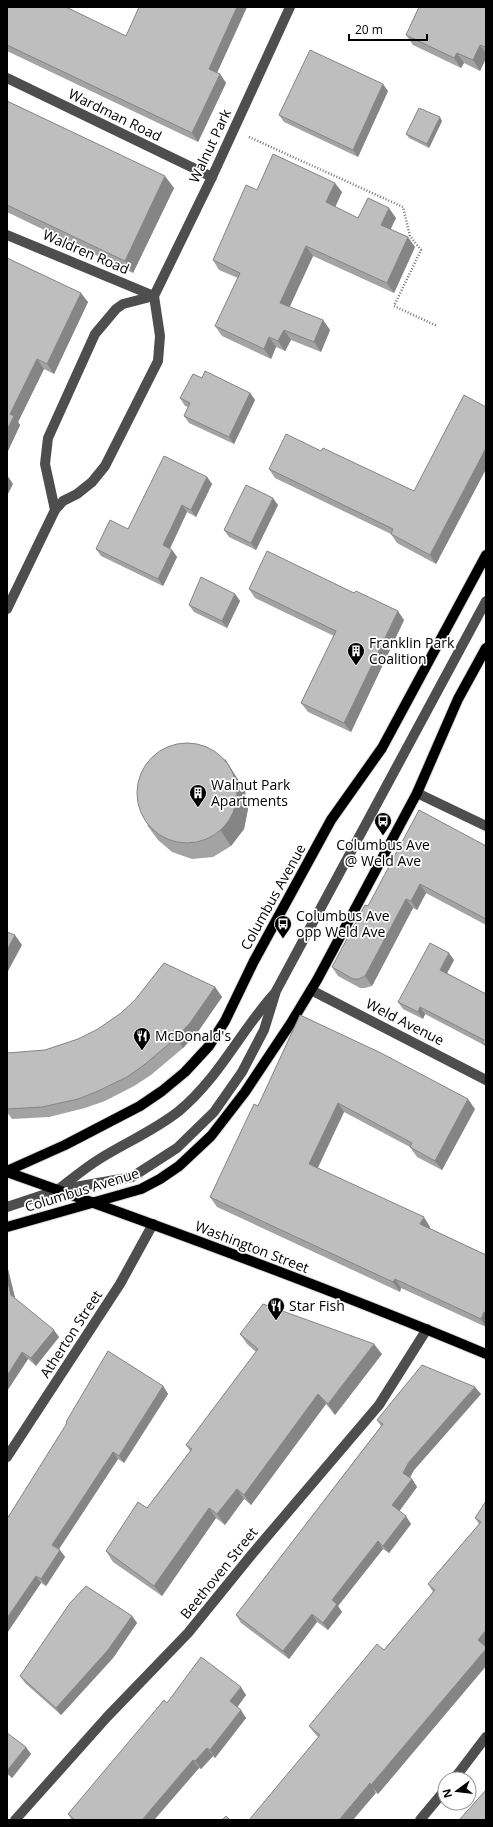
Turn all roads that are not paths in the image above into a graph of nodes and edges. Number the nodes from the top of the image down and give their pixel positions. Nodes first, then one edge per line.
1 (290, 7) edge
2 (7, 78) edge
3 (212, 177) junction
4 (7, 234) edge
5 (154, 296) junction
6 (56, 510) junction
7 (486, 555) edge
8 (486, 601) edge
9 (7, 609) edge
10 (486, 648) edge
11 (417, 793) junction
12 (486, 826) edge
13 (311, 990) junction
14 (276, 991) junction
15 (486, 1080) edge
16 (7, 1171) edge
17 (58, 1190) junction
18 (95, 1203) junction
19 (7, 1207) edge
20 (153, 1224) junction
21 (7, 1227) edge
22 (426, 1329) junction
23 (486, 1354) edge
24 (7, 1457) edge
25 (486, 1737) edge
26 (460, 1771) edge
27 (437, 1800) edge
28 (15, 1820) edge
29 (420, 1820) edge

1 - 3 street, Walnut Park
2 - 3 street, Wardman Road
3 - 5 street, Walnut Park
4 - 5 street, Waldren Road
5 - 6 street
5 - 6 street
6 - 9 street
7 - 16 main road, Columbus Avenue
8 - 14 street, Columbus Avenue
10 - 11 main road, Columbus Avenue
11 - 12 street
11 - 13 main road, Columbus Avenue
13 - 15 street, Weld Avenue
13 - 18 main road, Columbus Avenue
14 - 17 street, Columbus Avenue
14 - 17 street, Columbus Avenue
16 - 17 main road, Washington Street
17 - 18 main road, Washington Street
17 - 19 street, Columbus Avenue
18 - 20 main road, Washington Street
18 - 21 main road, Columbus Avenue
20 - 22 main road, Washington Street
20 - 24 street, Atherton Street
22 - 23 main road, Washington Street
22 - 28 street, Beethoven Street
25 - 26 street
27 - 29 street

